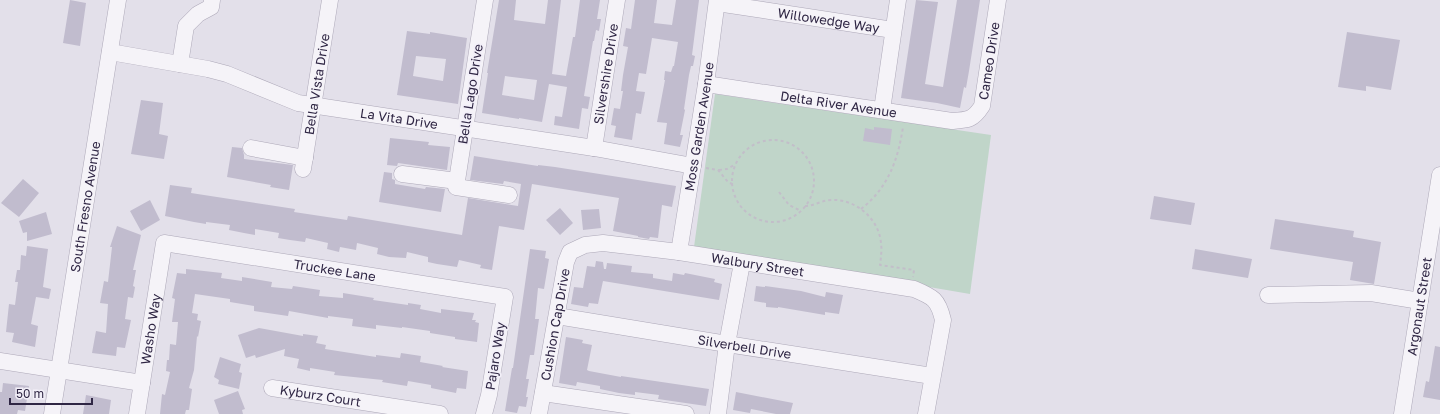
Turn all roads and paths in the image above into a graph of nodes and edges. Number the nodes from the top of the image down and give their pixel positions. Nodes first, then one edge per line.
1 (118, 0) edge
2 (212, 0) edge
3 (330, 0) edge
4 (485, 0) edge
5 (616, 0) edge
6 (898, 0) edge
7 (998, 0) edge
8 (717, 2) edge
9 (893, 30) junction
10 (110, 52) junction
11 (180, 64) junction
12 (706, 84) junction
13 (313, 106) junction
14 (882, 110) junction
15 (906, 113) junction
16 (971, 118) joint
17 (465, 128) junction
18 (251, 148) dead end
19 (594, 148) junction
20 (734, 165) junction
21 (693, 166) junction
22 (718, 170) junction
23 (402, 174) dead end
24 (1440, 175) edge
25 (456, 184) junction
26 (732, 184) junction
27 (779, 192) dead end
28 (509, 195) dead end
29 (805, 206) junction
30 (861, 209) junction
31 (801, 211) junction
32 (164, 243) joint
33 (585, 245) joint
34 (1434, 246) edge
35 (679, 252) junction
36 (742, 263) junction
37 (912, 288) junction
38 (1268, 295) dead end
39 (505, 297) joint
40 (1420, 301) junction
41 (557, 316) junction
42 (727, 344) junction
43 (0, 361) edge
44 (59, 370) junction
45 (932, 376) junction
46 (142, 383) junction
47 (272, 388) dead end
48 (543, 393) junction
49 (52, 414) edge
50 (137, 414) edge
51 (440, 414) edge
52 (484, 414) edge
53 (539, 414) edge
54 (686, 414) edge
55 (718, 414) edge
56 (926, 414) edge
57 (1402, 414) edge

1 - 10 street, South Fresno Avenue
2 - 11 street
3 - 13 street, Bella Vista Drive
4 - 17 street, Bella Lago Drive
5 - 19 street, Silvershire Drive
6 - 9 street
7 - 16 street, Cameo Drive
8 - 9 street, Willowedge Way
8 - 12 street, Moss Garden Avenue
9 - 14 street
10 - 11 street, La Vita Drive
10 - 44 street, South Fresno Avenue
11 - 13 street, La Vita Drive
12 - 14 street, Delta River Avenue
12 - 21 street, Moss Garden Avenue
13 - 17 street, La Vita Drive
13 - 18 street, Bella Vista Drive
14 - 15 street, Delta River Avenue
15 - 16 street, Delta River Avenue
15 - 30 path
17 - 19 street, La Vita Drive
17 - 25 street, Bella Lago Drive
19 - 21 street, La Vita Drive
20 - 22 path
20 - 26 path
20 - 29 path
21 - 22 path
21 - 35 street, Moss Garden Avenue
22 - 26 path
23 - 25 street
24 - 34 street, Argonaut Street
25 - 28 street
26 - 31 path
27 - 31 path
29 - 30 path
29 - 31 path
30 - 37 path
32 - 39 street, Truckee Lane
32 - 46 street, Washo Way
33 - 35 street, Walbury Street
33 - 41 street, Cushion Cap Drive
34 - 40 street, Argonaut Street
35 - 36 street, Walbury Street
36 - 37 street, Walbury Street
36 - 42 street
37 - 45 street, Walbury Street
38 - 40 street
39 - 52 street, Pajaro Way
40 - 57 street, Argonaut Street
41 - 42 street, Silverbell Drive
41 - 48 street, Cushion Cap Drive
42 - 45 street, Silverbell Drive
42 - 55 street
43 - 44 street
44 - 46 street
44 - 49 street, South Fresno Avenue
45 - 56 street
46 - 50 street, Washo Way
47 - 51 street, Kyburz Court
48 - 53 street, Cushion Cap Drive
48 - 54 street

